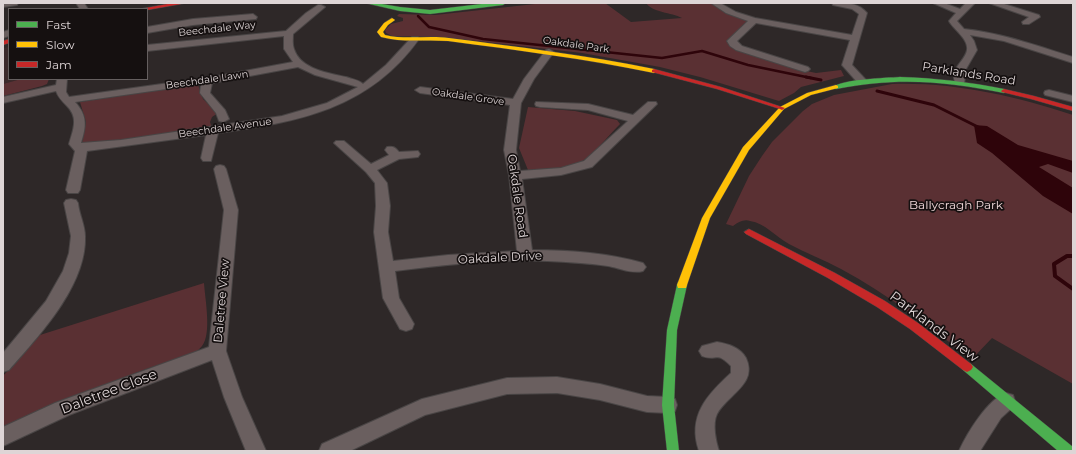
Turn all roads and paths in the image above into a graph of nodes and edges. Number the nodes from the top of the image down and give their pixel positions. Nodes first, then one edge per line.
1 (14, 3) edge
2 (184, 3) edge
3 (368, 3) edge
4 (503, 3) edge
5 (715, 3) edge
6 (836, 3) edge
7 (937, 3) edge
8 (971, 3) edge
9 (994, 3) edge
10 (3, 5) edge
11 (321, 7) dead end
12 (148, 8) edge
13 (961, 12) junction
14 (253, 17) dead end
15 (392, 20) dead end
16 (754, 20) junction
17 (1026, 22) dead end
18 (148, 30) edge
19 (964, 32) junction
20 (289, 33) junction
21 (856, 38) junction
22 (415, 39) junction
23 (148, 48) edge
24 (549, 52) junction
25 (1073, 60) edge
26 (299, 64) junction
27 (805, 69) dead end
28 (207, 81) junction
29 (862, 81) junction
30 (960, 82) junction
31 (60, 83) edge
32 (358, 84) dead end
33 (420, 90) dead end
34 (1049, 93) dead end
35 (1073, 99) edge
36 (3, 100) edge
37 (68, 100) junction
38 (516, 103) junction
39 (540, 104) dead end
40 (652, 104) dead end
41 (782, 108) junction
42 (1073, 109) edge
43 (223, 118) dead end
44 (634, 120) junction
45 (213, 130) junction
46 (340, 143) dead end
47 (82, 148) junction
48 (414, 154) dead end
49 (206, 158) dead end
50 (220, 169) dead end
51 (370, 169) junction
52 (515, 175) junction
53 (749, 232) dead end
54 (525, 254) junction
55 (386, 266) junction
56 (638, 267) dead end
57 (406, 324) dead end
58 (217, 351) junction
59 (708, 351) dead end
60 (3, 365) edge
61 (1006, 401) junction
62 (668, 405) junction
63 (3, 437) edge
64 (256, 451) edge
65 (329, 451) edge
66 (673, 451) edge
67 (709, 451) edge
68 (969, 451) edge
69 (1068, 451) edge

1 - 10 street
2 - 12 street
3 - 4 street
5 - 16 street
6 - 21 street
7 - 13 street
8 - 13 street
9 - 17 street
11 - 20 street
13 - 19 street
14 - 18 street
15 - 22 street, Oakdale Park
16 - 21 street
16 - 27 street
19 - 25 street
19 - 30 street
20 - 23 street, Beechdale Way
20 - 26 street
21 - 29 street
22 - 24 street, Oakdale Park
22 - 45 street, Beechdale Avenue
24 - 38 street, Oakdale Road
24 - 41 street, Oakdale Park
26 - 28 street, Beechdale Lawn
26 - 32 street
28 - 37 street, Beechdale Lawn
28 - 43 street
29 - 30 street, Parklands Road
29 - 41 street, Parklands Road
30 - 42 street, Parklands Road
31 - 36 street
31 - 37 street
33 - 38 street, Oakdale Grove
34 - 35 street
37 - 47 street
38 - 52 street, Oakdale Road
39 - 44 street
40 - 44 street
41 - 62 street, Parklands Road
44 - 52 street
45 - 47 street, Beechdale Avenue
45 - 49 street
46 - 51 street
47 - 60 street
48 - 51 street
50 - 58 street, Daletree View
51 - 55 street
52 - 54 street, Oakdale Road
53 - 61 street, Parklands View
54 - 55 street, Oakdale Drive
54 - 56 street, Oakdale Drive
55 - 57 street
58 - 63 street, Daletree Close
58 - 64 street, Daletree View
59 - 67 street
61 - 68 street
61 - 69 street, Parklands View
62 - 65 street
62 - 66 street, Parklands Road

